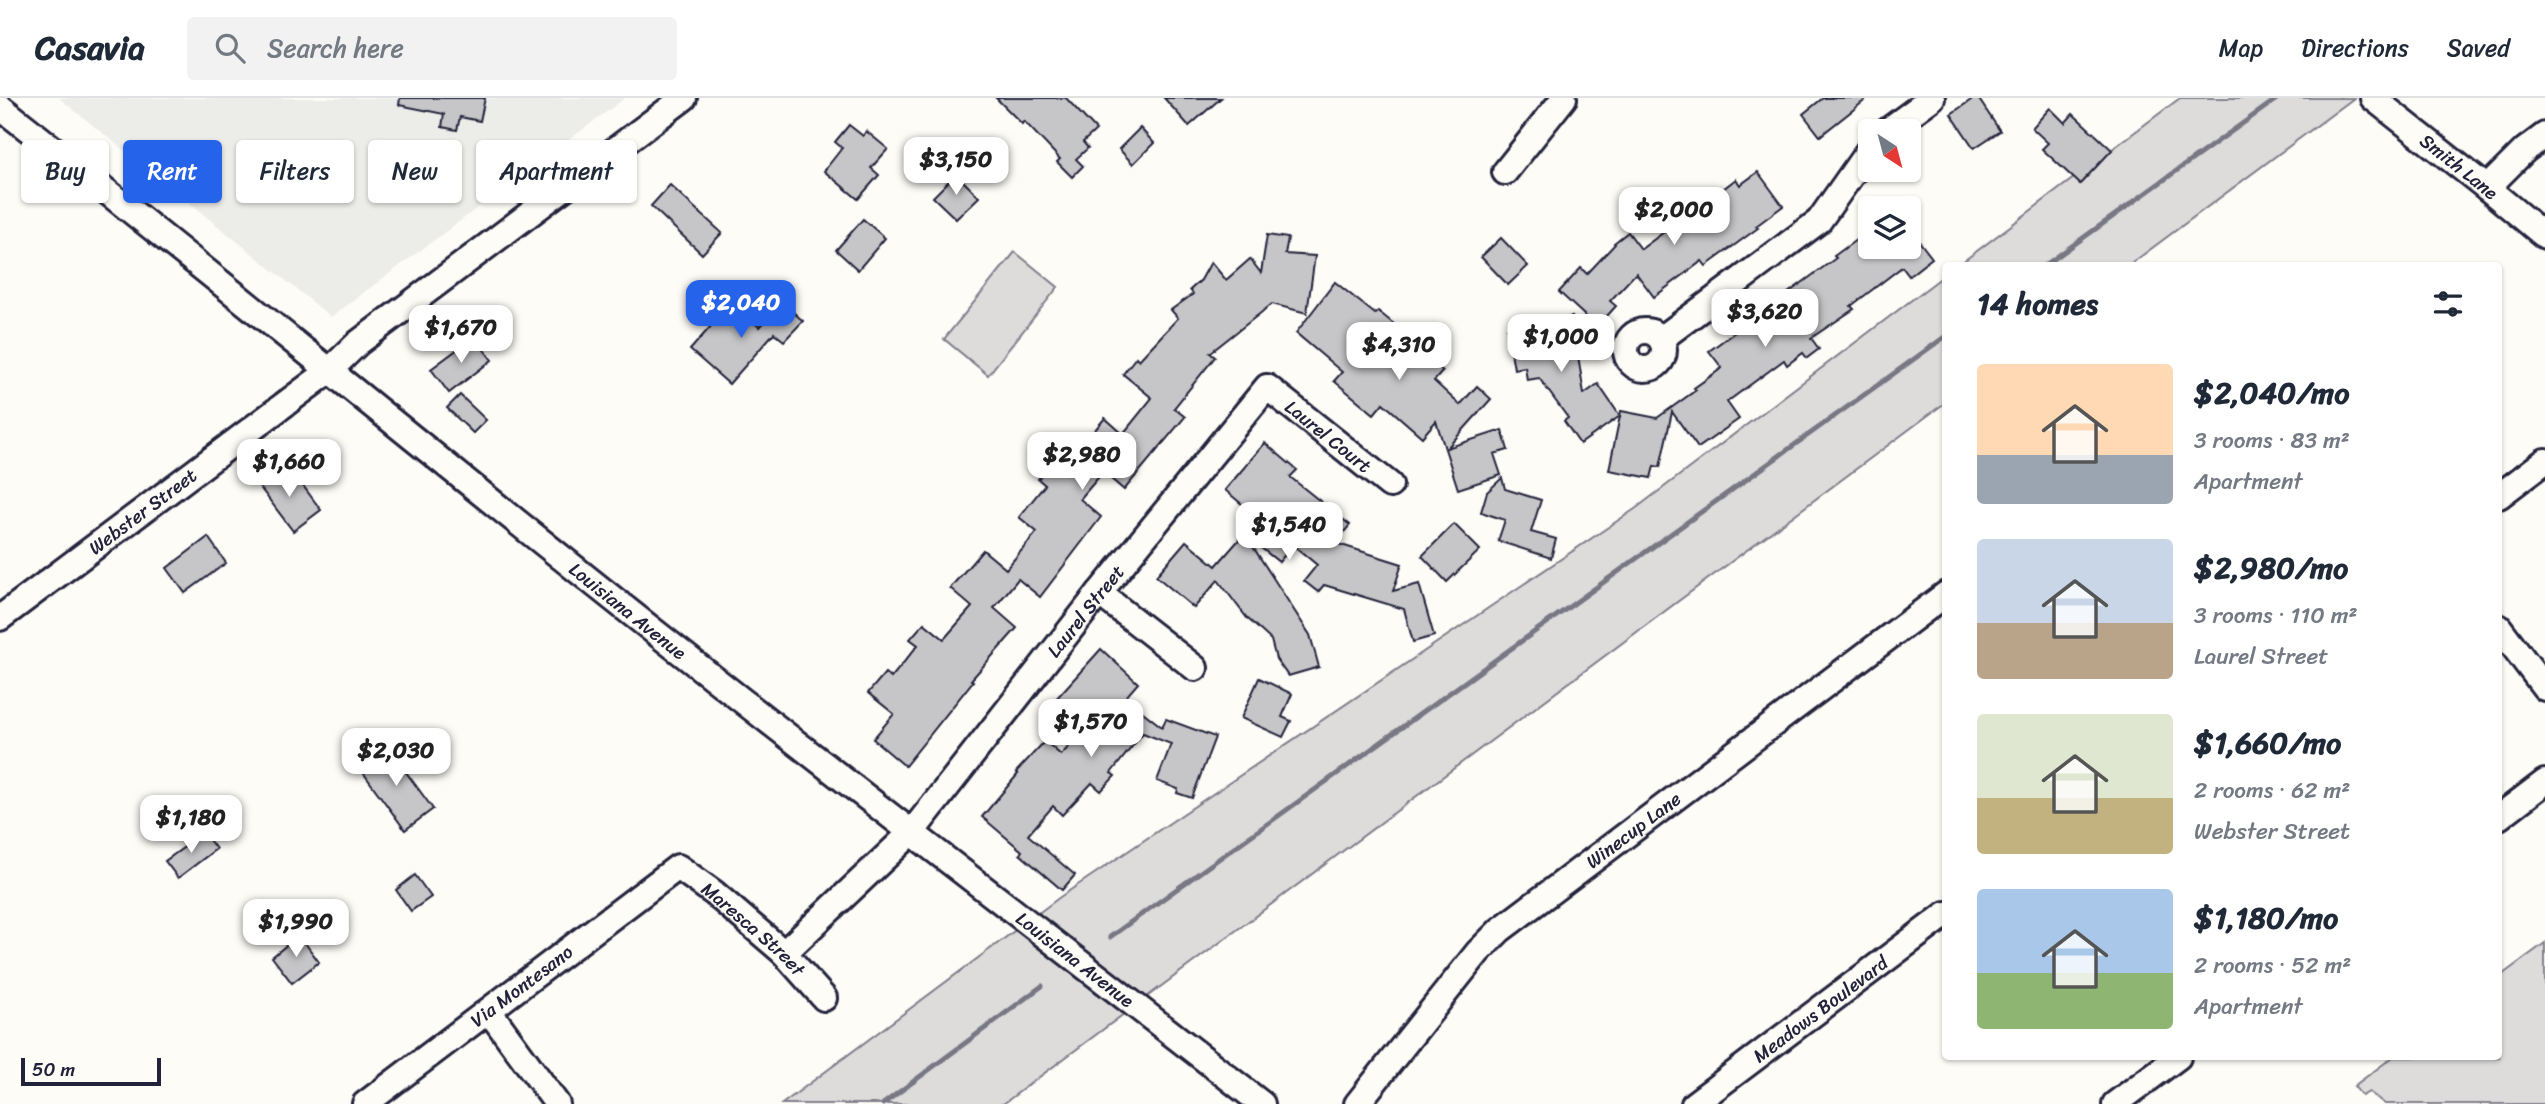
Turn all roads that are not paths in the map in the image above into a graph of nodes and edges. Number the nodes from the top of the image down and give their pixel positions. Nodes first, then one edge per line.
1 (684, 98) edge
2 (1564, 98) edge
3 (1932, 98) edge
4 (2372, 98) edge
5 (0, 107) edge
6 (1903, 119) edge
7 (2545, 135) edge
8 (1858, 166) edge
9 (1505, 172) dead end
10 (2487, 188) junction
11 (2545, 236) edge
12 (1661, 339) dead end
13 (329, 372) junction
14 (1266, 387) joint
15 (2545, 461) edge
16 (1390, 485) dead end
17 (2502, 494) edge
18 (1099, 593) junction
19 (1942, 597) edge
20 (0, 618) edge
21 (2502, 631) edge
22 (1195, 668) dead end
23 (2545, 688) edge
24 (2545, 782) edge
25 (2502, 815) edge
26 (912, 832) junction
27 (678, 867) joint
28 (1942, 917) edge
29 (784, 953) junction
30 (824, 998) dead end
31 (489, 1011) junction
32 (2174, 1060) edge
33 (365, 1104) edge
34 (557, 1104) edge
35 (1262, 1104) edge
36 (1357, 1104) edge
37 (1694, 1104) edge
38 (2115, 1104) edge

1 - 13 street, Webster Street
2 - 9 street
3 - 6 street
4 - 10 street, Smith Lane
5 - 13 street, Louisiana Avenue
7 - 10 street
8 - 12 street
10 - 11 street, Smith Lane
13 - 20 street, Webster Street
13 - 26 street, Louisiana Avenue
14 - 16 street, Laurel Court
14 - 18 street, Laurel Street
15 - 17 street
18 - 22 street
18 - 26 street, Laurel Street
19 - 36 street, Winecup Lane
21 - 23 street
24 - 25 street
26 - 29 street, Laurel Street
26 - 35 street, Louisiana Avenue
27 - 29 street, Maresca Street
27 - 31 street, Via Montesano
28 - 37 street, Meadows Boulevard
29 - 30 street, Maresca Street
31 - 33 street, Via Montesano
31 - 34 street
32 - 38 street

